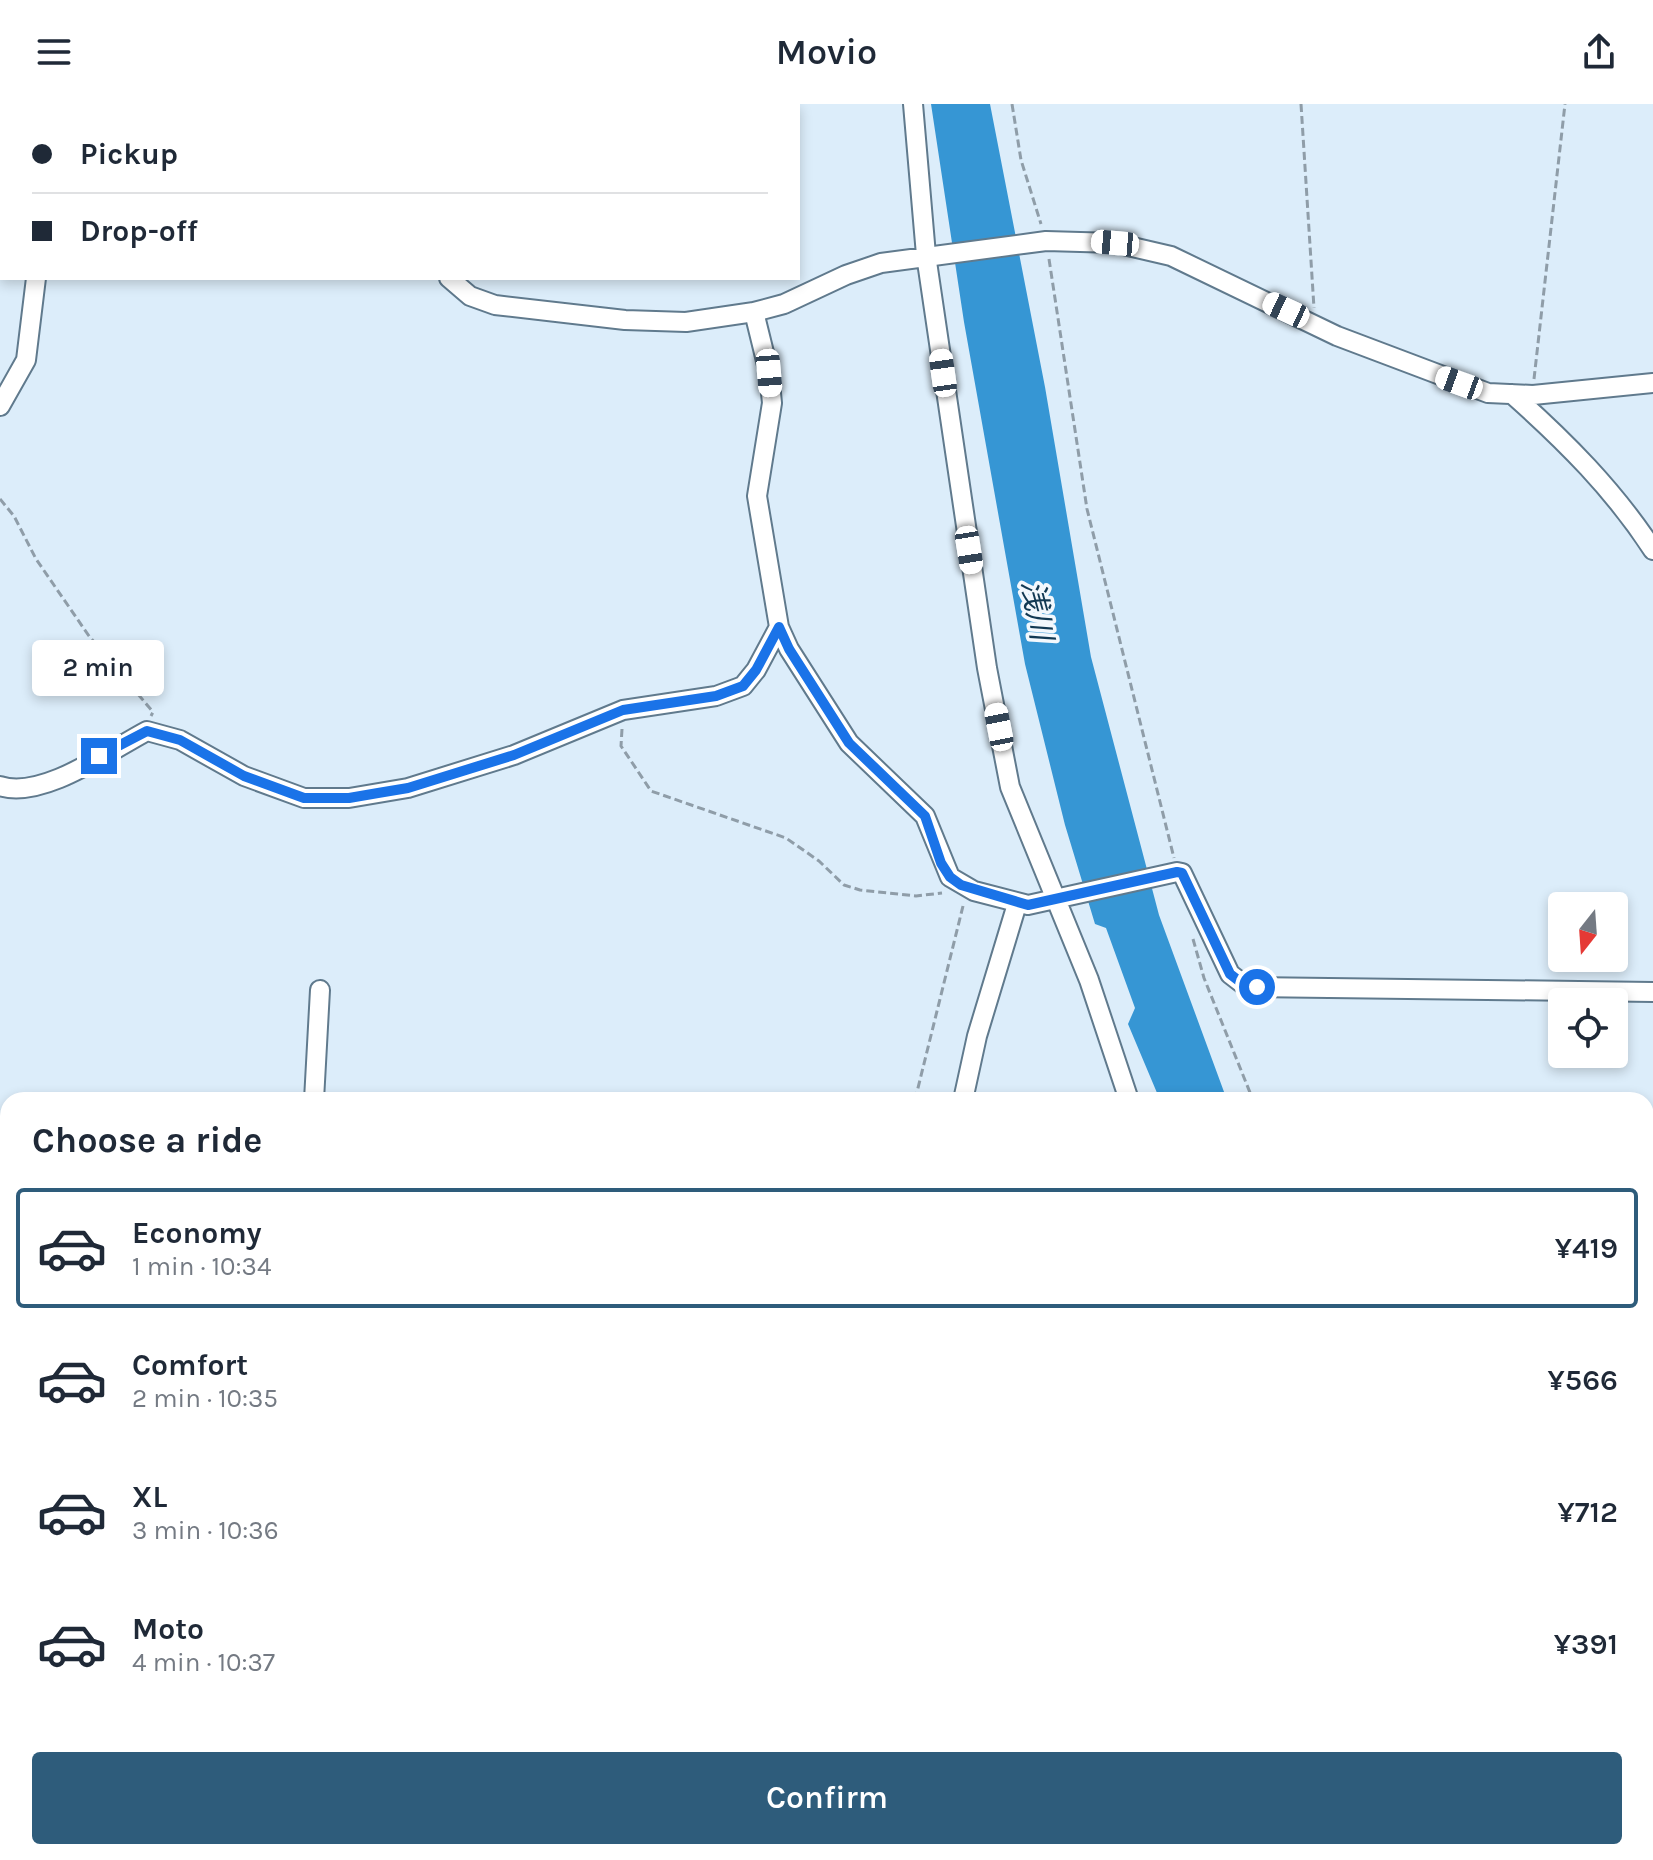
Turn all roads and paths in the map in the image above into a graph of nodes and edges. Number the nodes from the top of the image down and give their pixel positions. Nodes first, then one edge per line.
1 (913, 104) edge
2 (1012, 104) edge
3 (1301, 104) edge
4 (1565, 104) edge
5 (1039, 242) junction
6 (930, 255) junction
7 (36, 280) edge
8 (451, 280) edge
9 (754, 312) junction
10 (1315, 323) junction
11 (1653, 383) edge
12 (1512, 394) junction
13 (1533, 395) junction
14 (0, 406) edge
15 (0, 499) edge
16 (1653, 550) edge
17 (779, 627) junction
18 (623, 710) junction
19 (147, 731) junction
20 (0, 786) edge
21 (1170, 874) junction
22 (964, 887) junction
23 (1060, 897) junction
24 (1017, 904) junction
25 (1189, 928) dead end
26 (320, 990) dead end
27 (1653, 992) edge
28 (314, 1092) edge
29 (917, 1092) edge
30 (965, 1092) edge
31 (1126, 1092) edge
32 (1250, 1092) edge

1 - 6 street
2 - 5 path
3 - 10 path
4 - 13 path
5 - 6 street
5 - 10 street
5 - 21 path
6 - 9 street
6 - 23 street
7 - 14 street
8 - 9 street
9 - 17 street
10 - 12 street
11 - 13 street
12 - 13 street
12 - 16 street
15 - 19 path
17 - 18 street
17 - 22 street
18 - 19 street
18 - 22 path
19 - 20 street
21 - 23 street
21 - 27 street
22 - 24 street
22 - 29 path
23 - 24 street
23 - 31 street
24 - 30 street
25 - 32 path
26 - 28 street

